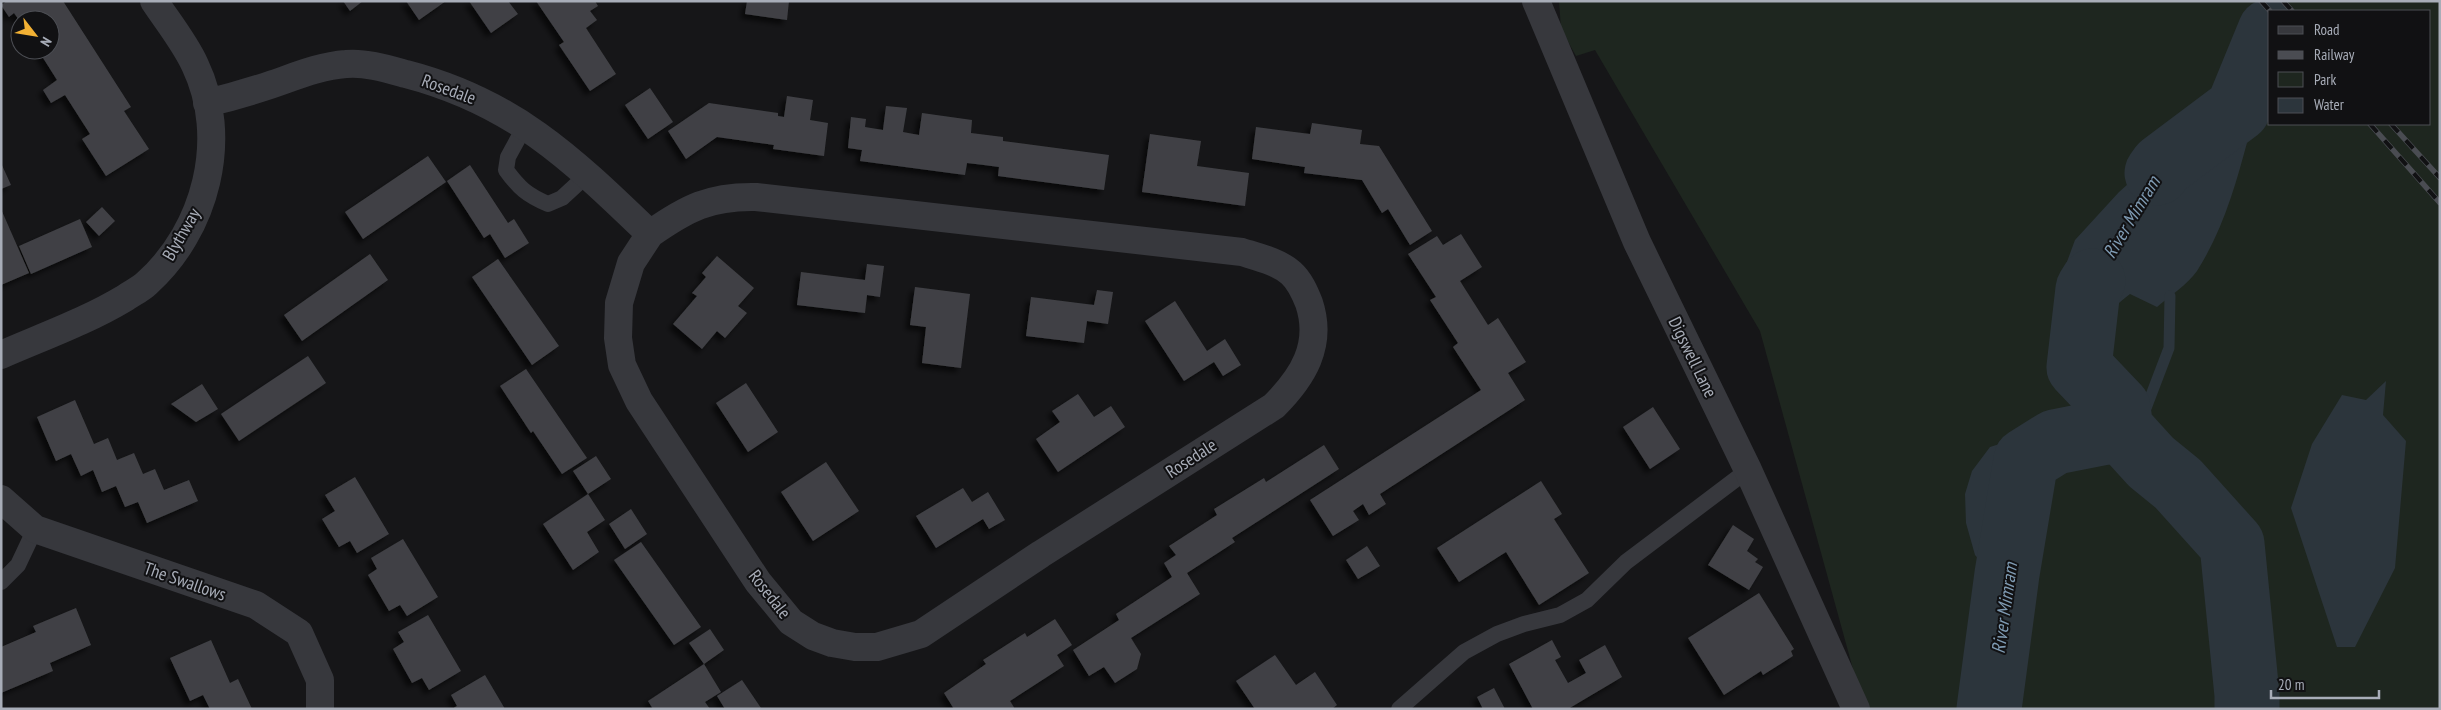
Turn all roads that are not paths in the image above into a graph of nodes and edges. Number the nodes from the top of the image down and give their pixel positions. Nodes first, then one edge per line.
1 (154, 1) edge
2 (1536, 1) edge
3 (207, 104) junction
4 (525, 126) junction
5 (588, 174) junction
6 (650, 234) junction
7 (1, 356) edge
8 (1748, 470) junction
9 (1, 498) edge
10 (35, 529) junction
11 (1, 582) edge
12 (323, 708) edge
13 (1398, 709) edge
14 (1856, 709) edge

1 - 3 street, Blythway
2 - 8 street, Digswell Lane
3 - 4 street, Rosedale
3 - 7 street, Blythway
4 - 5 street, Rosedale
4 - 5 lane
5 - 6 street, Rosedale
6 - 6 street, Rosedale
8 - 13 lane
8 - 14 street, Digswell Lane
9 - 10 street, The Swallows
10 - 11 lane
10 - 12 street, The Swallows

